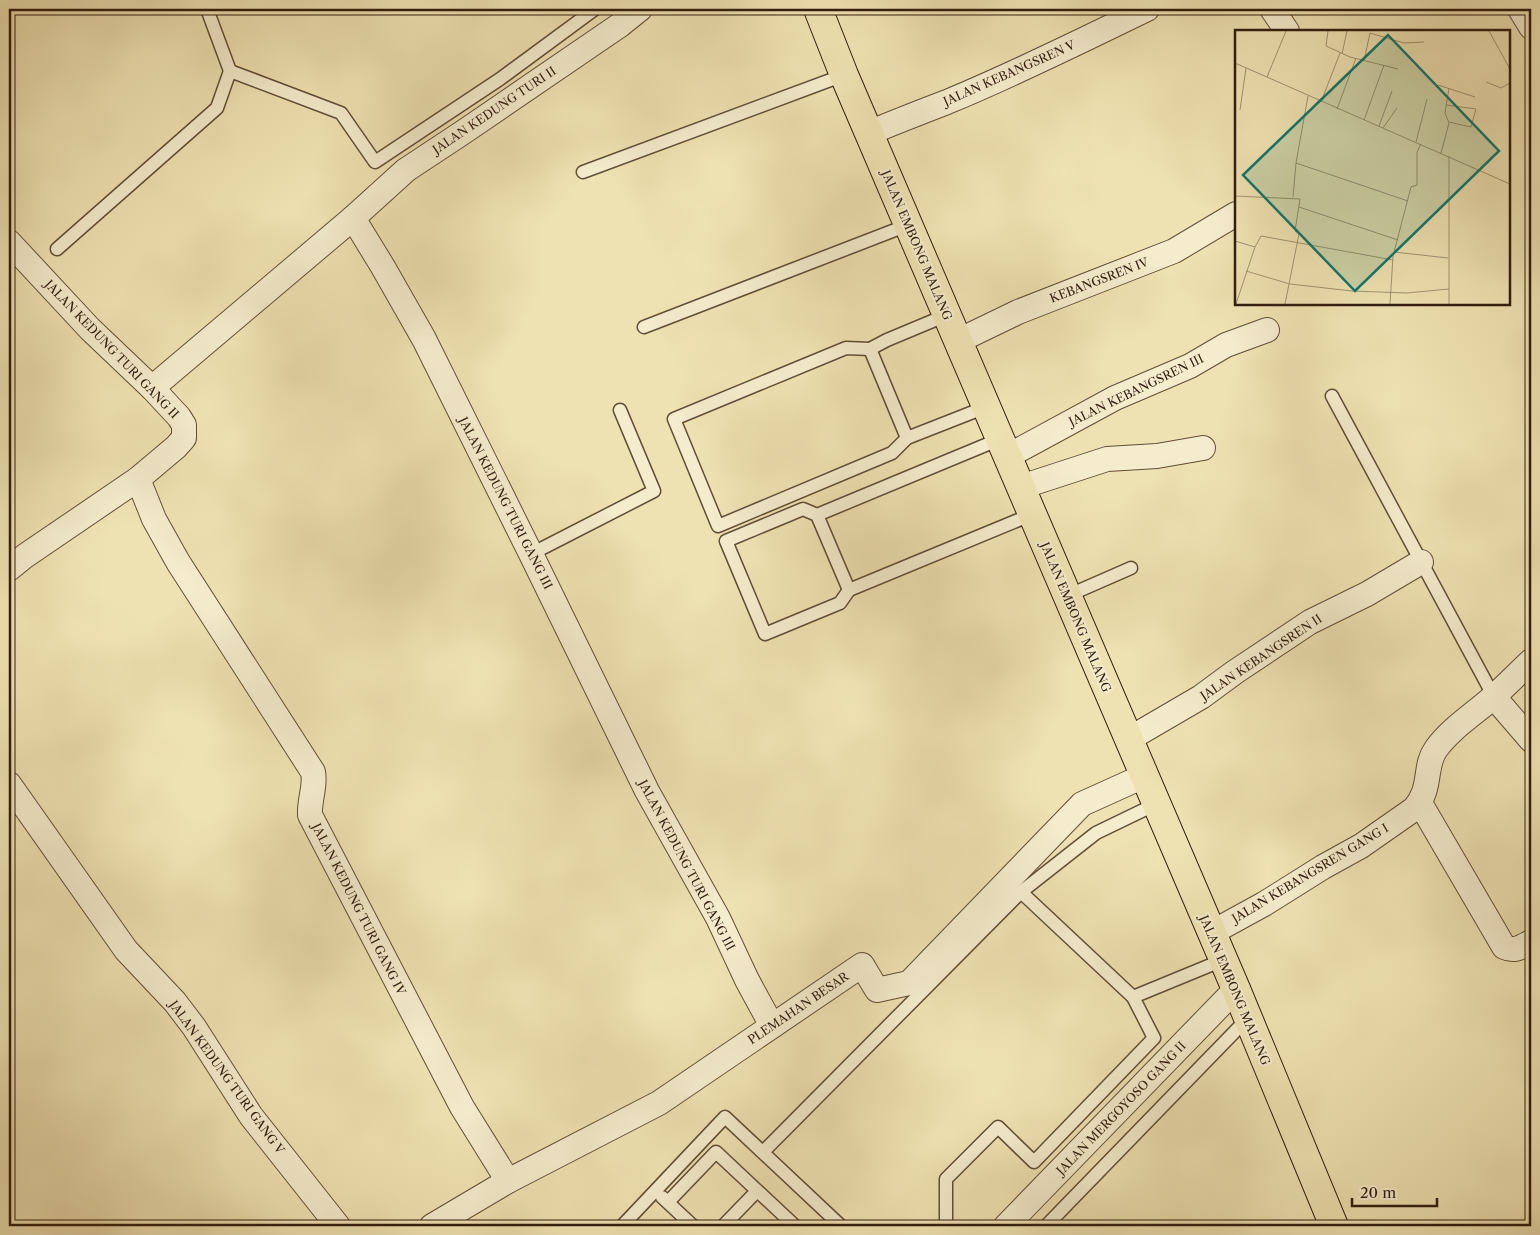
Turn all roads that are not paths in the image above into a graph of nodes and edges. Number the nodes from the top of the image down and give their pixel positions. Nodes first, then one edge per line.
1 (207, 9) edge
2 (595, 9) edge
3 (640, 9) edge
4 (1147, 9) edge
5 (1520, 9) edge
6 (822, 10) edge
7 (1275, 10) edge
8 (1531, 27) edge
9 (1286, 30) edge
10 (230, 71) junction
11 (844, 75) junction
12 (869, 133) junction
13 (583, 172) dead end
14 (1235, 215) edge
15 (353, 218) junction
16 (908, 225) junction
17 (9, 242) edge
18 (57, 249) dead end
19 (947, 315) junction
20 (644, 327) dead end
21 (1267, 330) dead end
22 (958, 341) junction
23 (870, 349) junction
24 (152, 388) junction
25 (1332, 396) dead end
26 (986, 406) junction
27 (620, 410) dead end
28 (907, 438) junction
29 (1004, 447) junction
30 (1203, 448) dead end
31 (138, 479) junction
32 (1020, 487) junction
33 (1032, 514) junction
34 (817, 515) junction
35 (531, 554) junction
36 (1421, 562) junction
37 (1131, 568) dead end
38 (9, 569) edge
39 (849, 590) junction
40 (1067, 596) junction
41 (1531, 661) edge
42 (1494, 697) junction
43 (1129, 739) junction
44 (1531, 740) edge
45 (1144, 776) junction
46 (9, 784) edge
47 (1420, 803) junction
48 (1156, 804) junction
49 (1021, 892) junction
50 (1211, 933) junction
51 (1531, 942) edge
52 (1223, 960) junction
53 (1236, 990) junction
54 (1133, 997) junction
55 (1248, 1018) junction
56 (772, 1026) junction
57 (762, 1152) junction
58 (508, 1182) junction
59 (656, 1190) junction
60 (757, 1191) junction
61 (668, 1202) junction
62 (338, 1226) edge
63 (432, 1226) edge
64 (622, 1226) edge
65 (693, 1226) edge
66 (723, 1226) edge
67 (795, 1226) edge
68 (842, 1226) edge
69 (946, 1226) edge
70 (1006, 1226) edge
71 (1046, 1226) edge
72 (1334, 1226) edge

1 - 10 lane
2 - 10 lane
3 - 15 street, JALAN KEDUNG TURI II
4 - 12 street, JALAN KEBANGSREN V
5 - 8 street
6 - 11 main road, JALAN EMBONG MALANG
7 - 9 street
10 - 18 lane
11 - 12 main road, JALAN EMBONG MALANG
11 - 13 lane
12 - 16 main road, JALAN EMBONG MALANG
14 - 22 street, KEBANGSREN IV
15 - 24 street
15 - 35 street, JALAN KEDUNG TURI GANG III
16 - 19 main road, JALAN EMBONG MALANG
16 - 20 lane
17 - 24 street, JALAN KEDUNG TURI GANG II
19 - 22 main road, JALAN EMBONG MALANG
19 - 23 lane
21 - 29 street, JALAN KEBANGSREN III
22 - 26 main road, JALAN EMBONG MALANG
23 - 28 lane
23 - 28 lane
24 - 31 street, JALAN KEDUNG TURI GANG II
25 - 36 lane
26 - 28 lane
26 - 29 main road, JALAN EMBONG MALANG
27 - 35 lane
29 - 32 main road, JALAN EMBONG MALANG
29 - 34 lane
30 - 32 street
31 - 38 street, JALAN KEDUNG TURI GANG II
31 - 58 street, JALAN KEDUNG TURI GANG IV
32 - 33 main road, JALAN EMBONG MALANG
33 - 39 lane
33 - 40 main road, JALAN EMBONG MALANG
34 - 39 lane
34 - 39 lane
35 - 56 street, JALAN KEDUNG TURI GANG III
36 - 42 lane
36 - 43 street, JALAN KEBANGSREN II
37 - 40 lane
40 - 43 main road, JALAN EMBONG MALANG
41 - 42 street
42 - 44 street
42 - 47 street
43 - 45 main road, JALAN EMBONG MALANG
45 - 48 main road, JALAN EMBONG MALANG
45 - 56 street, PLEMAHAN BESAR
46 - 62 street, JALAN KEDUNG TURI GANG V
47 - 50 street, JALAN KEBANGSREN GANG I
47 - 51 street
48 - 49 lane
48 - 50 main road, JALAN EMBONG MALANG
49 - 54 lane
49 - 57 lane
50 - 52 main road, JALAN EMBONG MALANG
52 - 53 main road, JALAN EMBONG MALANG
52 - 54 lane
53 - 55 main road, JALAN EMBONG MALANG
53 - 70 street, JALAN MERGOYOSO GANG II
54 - 69 lane
55 - 71 lane
55 - 72 main road, JALAN EMBONG MALANG
56 - 58 street, PLEMAHAN BESAR
57 - 59 lane
57 - 68 lane
58 - 63 street, PLEMAHAN BESAR
59 - 61 lane
59 - 64 lane
60 - 61 lane
60 - 66 lane
60 - 67 lane
61 - 65 lane

